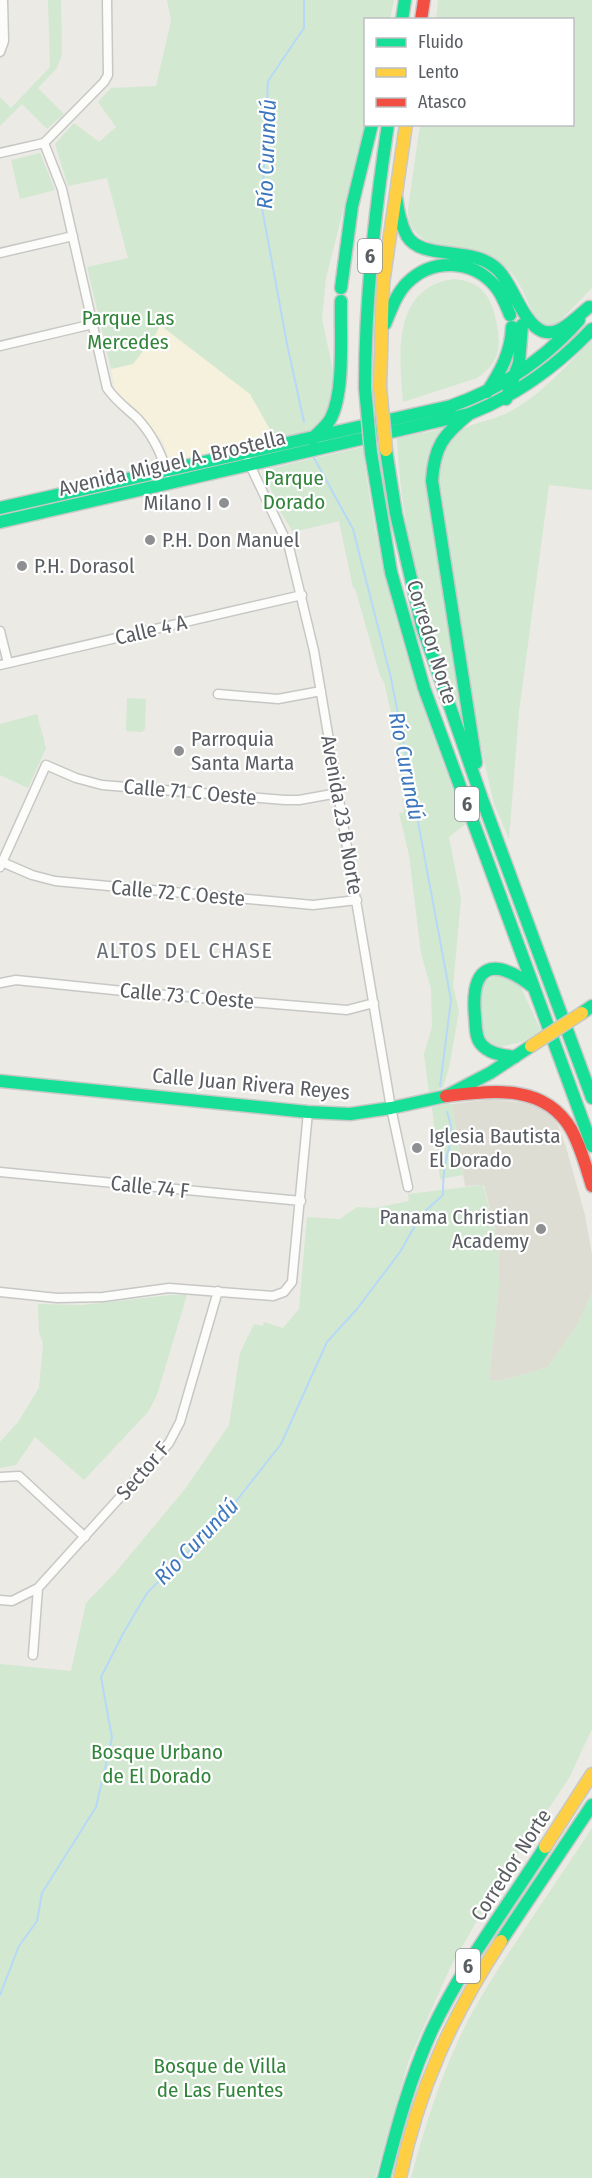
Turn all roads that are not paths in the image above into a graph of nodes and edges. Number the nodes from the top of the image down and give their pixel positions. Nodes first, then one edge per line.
1 (3, 0) edge
2 (107, 0) edge
3 (405, 0) edge
4 (424, 0) edge
5 (402, 18) edge
6 (421, 18) edge
7 (0, 52) edge
8 (371, 126) edge
9 (388, 126) edge
10 (406, 126) edge
11 (44, 143) junction
12 (0, 153) edge
13 (396, 196) junction
14 (73, 236) junction
15 (0, 253) edge
16 (508, 282) junction
17 (591, 305) edge
18 (516, 320) junction
19 (93, 324) junction
20 (592, 329) edge
21 (381, 335) junction
22 (0, 346) edge
23 (518, 374) junction
24 (487, 392) junction
25 (506, 399) junction
26 (469, 414) junction
27 (352, 435) junction
28 (339, 438) junction
29 (312, 439) junction
30 (244, 452) junction
31 (249, 466) junction
32 (166, 470) junction
33 (170, 484) junction
34 (0, 508) edge
35 (0, 522) edge
36 (302, 594) junction
37 (0, 631) edge
38 (4, 664) edge
39 (321, 691) junction
40 (218, 694) dead end
41 (338, 793) junction
42 (482, 799) junction
43 (1, 864) edge
44 (357, 900) junction
45 (0, 983) edge
46 (534, 989) junction
47 (374, 1003) junction
48 (587, 1010) edge
49 (515, 1057) junction
50 (582, 1068) junction
51 (592, 1080) edge
52 (0, 1081) edge
53 (446, 1096) junction
54 (592, 1098) edge
55 (391, 1108) junction
56 (308, 1112) junction
57 (592, 1146) edge
58 (0, 1172) edge
59 (592, 1186) edge
60 (408, 1187) dead end
61 (301, 1202) junction
62 (218, 1291) junction
63 (0, 1292) edge
64 (0, 1477) edge
65 (85, 1537) junction
66 (38, 1588) junction
67 (0, 1600) edge
68 (33, 1655) dead end
69 (592, 1774) edge
70 (592, 1805) edge
71 (384, 2178) edge
72 (400, 2178) edge

1 - 7 street
2 - 11 street
3 - 5 main road
4 - 6 main road
8 - 29 main road
9 - 46 main road, Corredor Norte / 6, bridge
10 - 13 main road, Corredor Norte / 6
11 - 12 street
11 - 14 street
13 - 16 main road
13 - 21 main road, Corredor Norte / 6
14 - 15 street
14 - 19 street
16 - 17 main road
16 - 18 main road
17 - 23 main road
18 - 21 main road
18 - 23 main road
18 - 24 main road
19 - 22 street
19 - 32 street
20 - 25 main road
21 - 42 main road, Corredor Norte / 6, bridge
23 - 24 main road
23 - 25 main road
24 - 27 main road
25 - 26 main road
26 - 27 main road
26 - 42 main road
27 - 28 main road, Avenida Miguel A. Brostella
28 - 29 main road, Avenida Miguel A. Brostella
28 - 31 main road, Avenida Miguel A. Brostella
29 - 30 main road, Avenida Miguel A. Brostella
30 - 31 street, Avenida 23 B Norte
30 - 32 main road, Avenida Miguel A. Brostella
31 - 33 main road, Avenida Miguel A. Brostella
31 - 36 street, Avenida 23 B Norte
32 - 33 street
32 - 34 main road, Avenida Miguel A. Brostella
33 - 35 main road, Avenida Miguel A. Brostella
36 - 38 street, Calle 4 A
36 - 39 street, Avenida 23 B Norte
37 - 38 street
39 - 40 street
39 - 41 street, Avenida 23 B Norte
41 - 43 street, Calle 71 C Oeste
41 - 44 street, Avenida 23 B Norte
42 - 50 main road, Corredor Norte / 6
43 - 44 street, Calle 72 C Oeste
44 - 47 street, Avenida 23 B Norte
45 - 47 street, Calle 73 C Oeste
46 - 49 main road
46 - 57 main road, Corredor Norte / 6
47 - 55 street, Avenida 23 B Norte
48 - 49 main road, Calle Juan Rivera Reyes, bridge
49 - 53 main road, Calle Juan Rivera Reyes
50 - 51 main road
50 - 54 main road, Corredor Norte / 6
52 - 56 main road, Calle Juan Rivera Reyes
53 - 55 main road, Calle Juan Rivera Reyes
53 - 59 main road
55 - 56 main road, Calle Juan Rivera Reyes
55 - 60 street, Avenida 23 B Norte
56 - 61 street
58 - 61 street, Calle 74 F
61 - 62 street
62 - 63 street
62 - 65 street, Sector F
64 - 65 street
65 - 66 street, Sector F
66 - 67 street, Sector F
66 - 68 street
69 - 71 main road, Corredor Norte / 6
70 - 72 main road, Corredor Norte / 6

